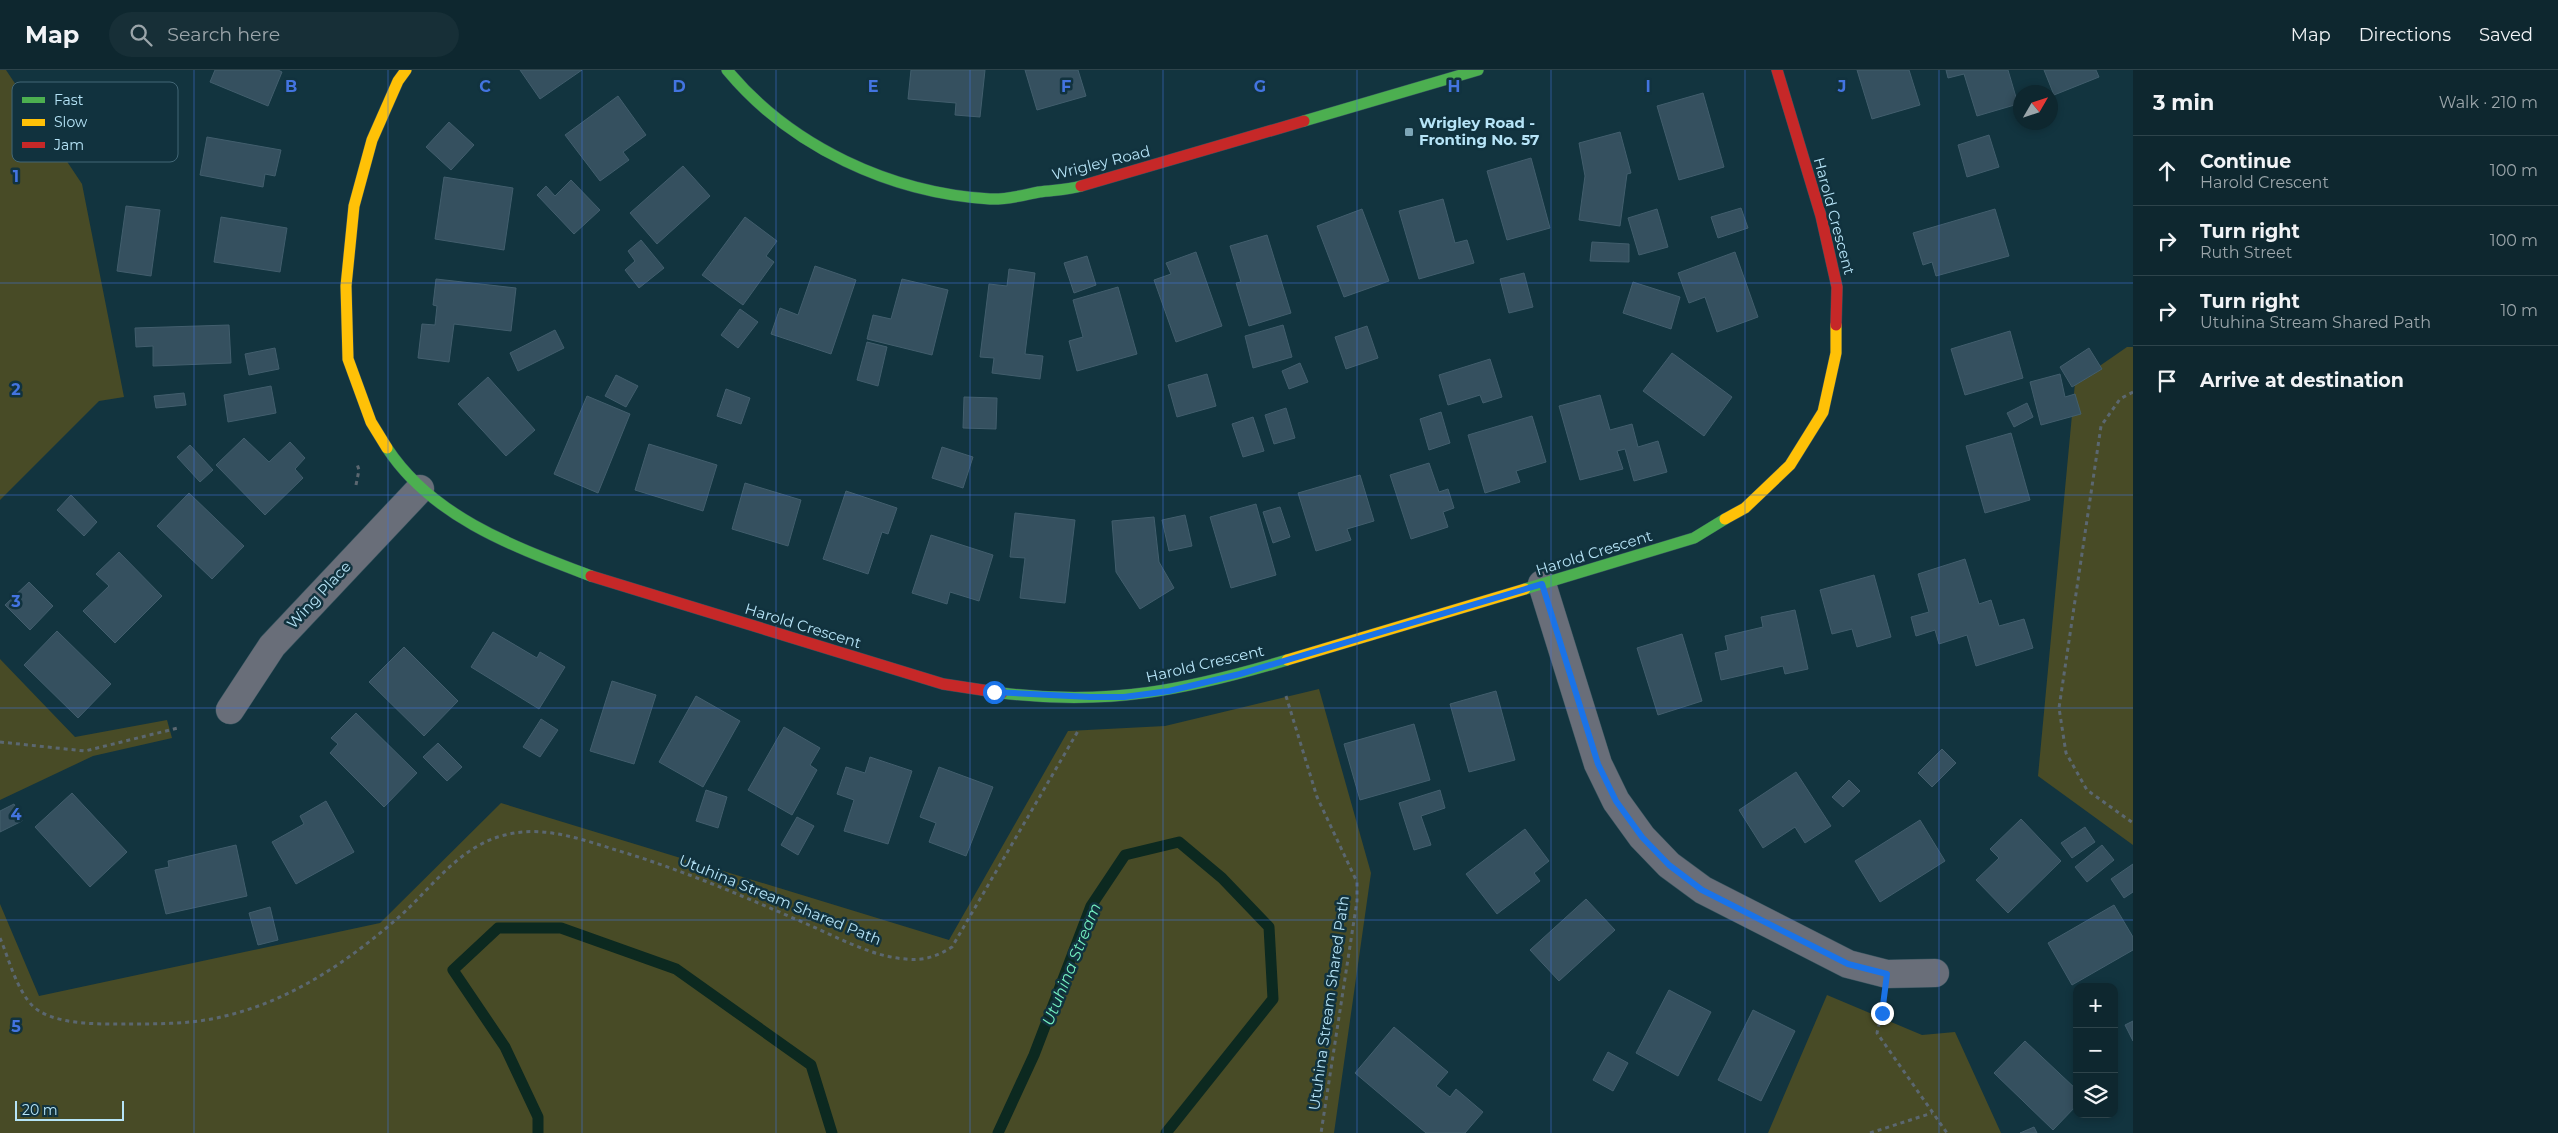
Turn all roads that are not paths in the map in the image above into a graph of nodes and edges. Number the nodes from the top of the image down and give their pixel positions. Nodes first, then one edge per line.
1 (406, 70) edge
2 (727, 70) edge
3 (1478, 70) edge
4 (1778, 70) edge
5 (420, 489) junction
6 (1542, 584) junction
7 (230, 710) dead end
8 (1935, 972) dead end

1 - 5 street, Harold Crescent
2 - 3 street, Wrigley Road
4 - 6 street, Harold Crescent
5 - 6 street, Harold Crescent
5 - 7 street, Wing Place
6 - 8 street

